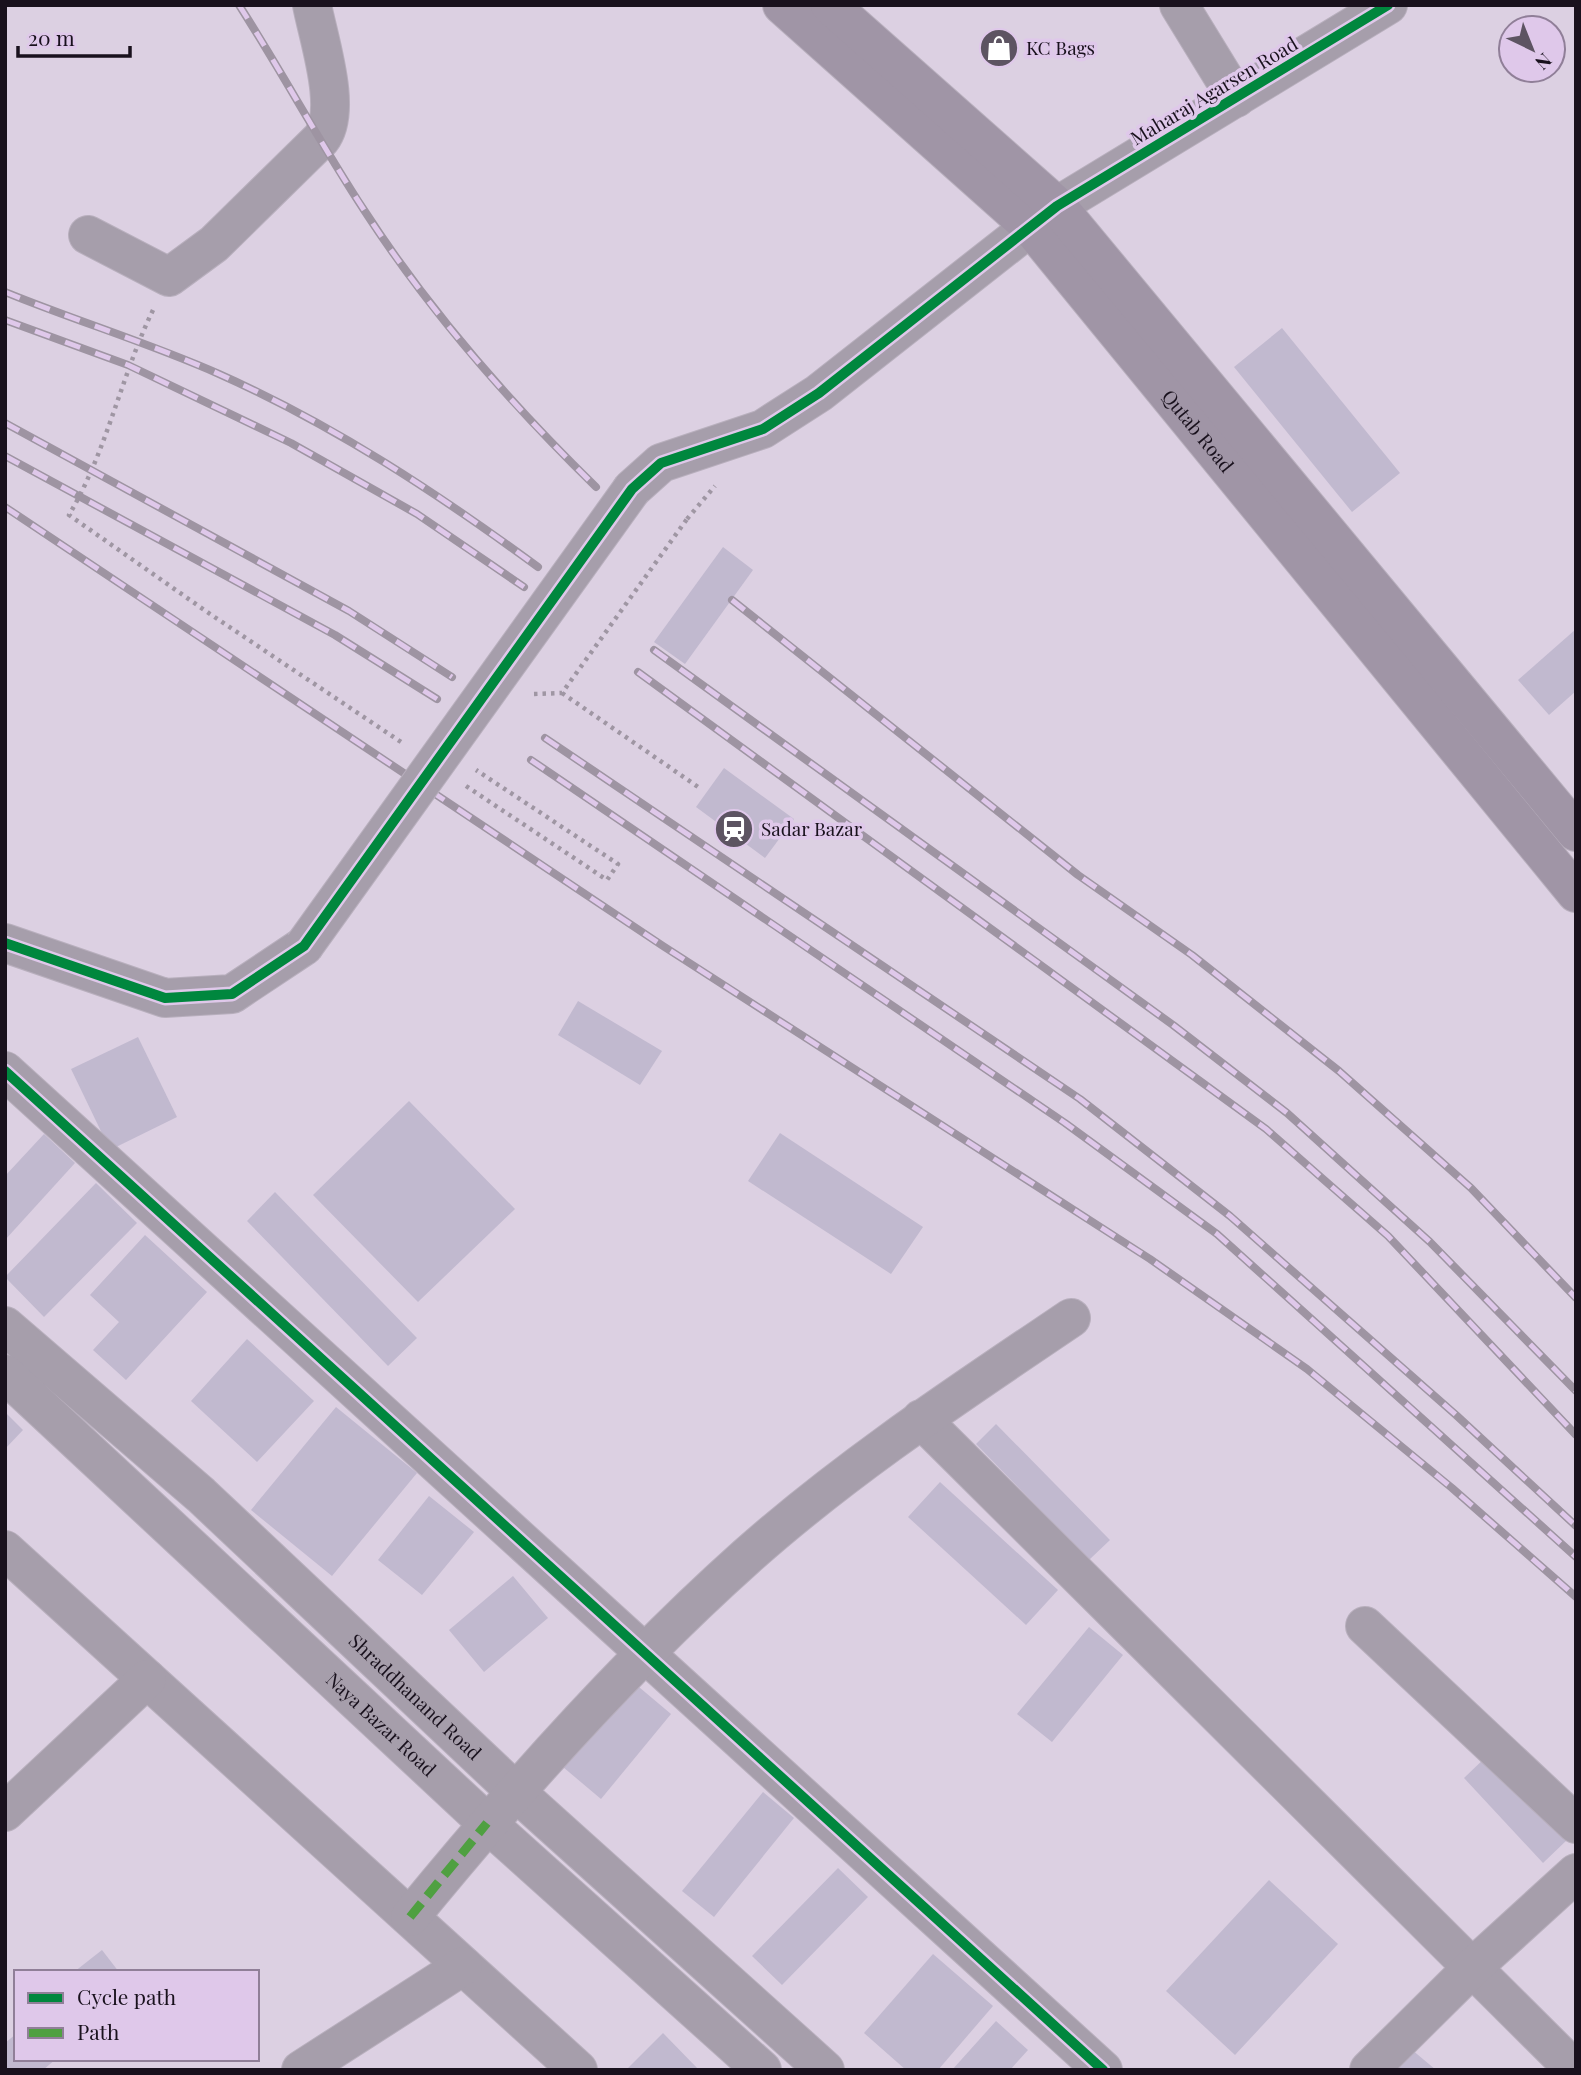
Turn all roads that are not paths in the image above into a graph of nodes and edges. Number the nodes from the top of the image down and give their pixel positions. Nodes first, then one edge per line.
1 (312, 5) edge
2 (782, 5) edge
3 (830, 5) edge
4 (1179, 5) edge
5 (1388, 5) edge
6 (1236, 98) junction
7 (1044, 216) junction
8 (88, 235) dead end
9 (1576, 832) edge
10 (1576, 893) edge
11 (5, 943) edge
12 (5, 1071) edge
13 (1071, 1318) dead end
14 (5, 1326) edge
15 (5, 1374) edge
16 (921, 1419) junction
17 (5, 1550) edge
18 (1365, 1626) dead end
19 (647, 1653) junction
20 (148, 1679) junction
21 (516, 1792) junction
22 (5, 1812) edge
23 (487, 1823) junction
24 (1576, 1824) edge
25 (1576, 1873) edge
26 (410, 1917) junction
27 (463, 1966) junction
28 (1474, 1966) junction
29 (1084, 2064) edge
30 (301, 2070) edge
31 (578, 2070) edge
32 (761, 2070) edge
33 (825, 2070) edge
34 (1369, 2070) edge
35 (1575, 2070) edge

1 - 8 street
2 - 7 main road, Qutab Road
3 - 7 main road, Qutab Road
4 - 6 street
5 - 6 street, Maharaj Agarsen Road
6 - 7 street, Maharaj Agarsen Road
7 - 9 main road, Qutab Road
7 - 10 main road, Qutab Road
7 - 11 street, Maharaj Agarsen Road, bridge
12 - 19 street
13 - 16 street
14 - 21 street, Shraddhanand Road
15 - 23 street, Naya Bazar Road
16 - 19 street
16 - 28 street
17 - 20 street
18 - 24 street
19 - 21 street
19 - 29 street
20 - 22 street
20 - 26 street
21 - 23 street
21 - 33 street, Shraddhanand Road
23 - 26 street
23 - 32 street, Naya Bazar Road
25 - 28 street
26 - 27 street
27 - 30 street
27 - 31 street
28 - 34 street
28 - 35 street

